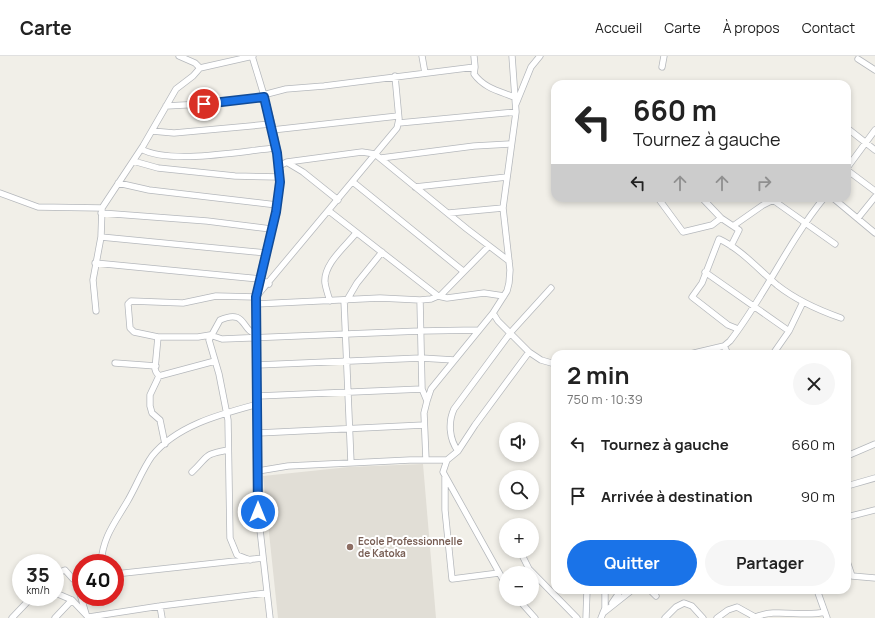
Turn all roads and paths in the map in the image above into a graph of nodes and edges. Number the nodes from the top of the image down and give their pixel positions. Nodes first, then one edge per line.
1 (179, 56) edge
2 (253, 56) edge
3 (422, 56) edge
4 (474, 56) edge
5 (512, 56) edge
6 (664, 56) edge
7 (538, 57) edge
8 (858, 59) dead end
9 (475, 67) junction
10 (662, 67) dead end
11 (200, 68) junction
12 (875, 70) edge
13 (424, 73) junction
14 (395, 76) junction
15 (263, 96) junction
16 (514, 97) junction
17 (166, 106) junction
18 (516, 109) junction
19 (399, 120) junction
20 (272, 127) junction
21 (875, 130) edge
22 (152, 131) junction
23 (851, 131) edge
24 (866, 143) junction
25 (511, 144) junction
26 (276, 148) junction
27 (141, 149) junction
28 (875, 150) edge
29 (378, 156) junction
30 (133, 161) junction
31 (287, 162) junction
32 (851, 164) edge
33 (279, 166) junction
34 (851, 172) edge
35 (280, 177) junction
36 (507, 177) junction
37 (353, 182) junction
38 (118, 183) junction
39 (415, 186) junction
40 (875, 192) edge
41 (0, 193) edge
42 (875, 197) edge
43 (338, 200) junction
44 (661, 202) edge
45 (706, 202) edge
46 (769, 202) edge
47 (776, 202) edge
48 (821, 202) edge
49 (837, 202) edge
50 (277, 205) junction
51 (503, 208) junction
52 (101, 210) junction
53 (329, 211) junction
54 (449, 213) junction
55 (721, 218) junction
56 (858, 218) junction
57 (807, 222) junction
58 (733, 226) junction
59 (271, 229) junction
60 (356, 233) junction
61 (875, 233) edge
62 (102, 237) junction
63 (835, 244) dead end
64 (489, 246) junction
65 (731, 246) junction
66 (382, 252) junction
67 (266, 253) junction
68 (509, 261) junction
69 (95, 264) junction
70 (463, 271) junction
71 (705, 272) junction
72 (260, 279) junction
73 (771, 279) junction
74 (269, 284) junction
75 (551, 288) dead end
76 (439, 296) junction
77 (504, 296) junction
78 (256, 297) junction
79 (345, 300) junction
80 (420, 300) junction
81 (330, 301) junction
82 (803, 302) junction
83 (256, 304) junction
84 (754, 305) junction
85 (96, 311) dead end
86 (493, 313) junction
87 (841, 318) dead end
88 (738, 329) junction
89 (478, 330) junction
90 (420, 331) junction
91 (789, 331) junction
92 (511, 332) junction
93 (345, 334) junction
94 (210, 335) junction
95 (257, 336) junction
96 (158, 337) junction
97 (724, 346) junction
98 (707, 350) edge
99 (726, 350) edge
100 (776, 350) edge
101 (529, 352) junction
102 (421, 358) junction
103 (454, 360) junction
104 (215, 361) junction
105 (346, 362) junction
106 (115, 363) dead end
107 (551, 363) edge
108 (257, 365) junction
109 (156, 366) junction
110 (159, 376) junction
111 (422, 389) junction
112 (348, 393) junction
113 (258, 396) junction
114 (426, 401) junction
115 (258, 404) junction
116 (235, 410) junction
117 (226, 412) junction
118 (220, 414) junction
119 (228, 420) junction
120 (424, 424) junction
121 (349, 428) junction
122 (258, 432) junction
123 (164, 437) junction
124 (174, 437) junction
125 (165, 444) junction
126 (875, 444) edge
127 (228, 450) junction
128 (458, 450) junction
129 (851, 454) edge
130 (426, 460) junction
131 (447, 460) junction
132 (435, 461) junction
133 (351, 463) junction
134 (444, 469) junction
135 (258, 470) junction
136 (192, 472) dead end
137 (445, 476) junction
138 (875, 478) edge
139 (851, 485) edge
140 (875, 510) edge
141 (851, 516) edge
142 (102, 554) edge
143 (262, 558) junction
144 (523, 558) edge
145 (250, 560) junction
146 (64, 570) edge
147 (124, 573) edge
148 (499, 573) joint
149 (851, 573) edge
150 (72, 578) edge
151 (875, 578) edge
152 (551, 592) edge
153 (267, 593) junction
154 (553, 594) edge
155 (586, 594) edge
156 (605, 594) edge
157 (618, 594) edge
158 (627, 594) edge
159 (818, 594) edge
160 (64, 597) edge
161 (72, 600) joint
162 (23, 606) edge
163 (78, 606) edge
164 (84, 606) edge
165 (160, 606) junction
166 (524, 606) edge
167 (610, 607) junction
168 (825, 612) junction
169 (88, 616) edge
170 (602, 616) edge
171 (754, 617) edge
172 (12, 618) edge
173 (55, 618) edge
174 (162, 618) edge
175 (270, 618) edge
176 (535, 618) edge
177 (577, 618) edge
178 (586, 618) edge
179 (665, 618) edge
180 (703, 618) edge
181 (717, 618) edge
182 (827, 618) edge

1 - 11 street
2 - 11 street
2 - 15 street
3 - 13 street
4 - 9 street
5 - 16 street
6 - 10 street
7 - 18 street
8 - 12 street
9 - 13 street
9 - 16 street
11 - 17 street
13 - 14 street
14 - 15 street
14 - 19 street
15 - 17 street
15 - 20 street
16 - 18 street
17 - 22 street
18 - 19 street
18 - 25 street
19 - 20 street
19 - 29 street
20 - 22 street
20 - 26 street
21 - 24 street
22 - 27 street
23 - 24 street
24 - 28 street
24 - 32 street
25 - 29 street
25 - 36 street
26 - 27 street
26 - 33 street
27 - 30 street
29 - 31 street
29 - 37 street
29 - 39 street
30 - 35 street
30 - 38 street
31 - 33 street
31 - 43 street
33 - 35 street
34 - 40 street
35 - 50 street
36 - 39 street
36 - 51 street
37 - 43 street
37 - 70 street
38 - 50 street
38 - 52 street
39 - 54 street
41 - 52 street
42 - 56 street
43 - 53 street
44 - 55 street
45 - 55 street
46 - 58 street
47 - 57 street
48 - 57 street
49 - 56 street
50 - 59 street
51 - 54 street
51 - 68 street
52 - 59 street
52 - 62 street
53 - 60 street
53 - 74 street
54 - 64 street
55 - 58 street
56 - 61 street
57 - 63 street
57 - 73 street
58 - 65 street
59 - 67 street
60 - 66 street
60 - 81 street
62 - 67 street
62 - 69 street
64 - 68 street
64 - 70 street
65 - 71 street
65 - 73 street
66 - 76 street
66 - 79 street
67 - 72 street
68 - 77 street
69 - 72 street
69 - 85 street
70 - 76 street
71 - 84 street
71 - 88 street
72 - 74 street
72 - 78 street
73 - 82 street
73 - 84 street
74 - 78 street
75 - 92 street
76 - 77 street
76 - 80 street
77 - 86 street
78 - 83 street
78 - 96 street
79 - 80 street
79 - 81 street
79 - 93 street
80 - 90 street
81 - 83 street
82 - 87 street
82 - 91 street
83 - 95 street
84 - 88 street
84 - 91 street
86 - 89 street
86 - 92 street
88 - 97 street
89 - 90 street
89 - 103 street
90 - 93 street
90 - 102 street
91 - 100 street
92 - 101 street
92 - 128 street
93 - 95 street
93 - 105 street
94 - 95 street
94 - 95 street
94 - 96 street
94 - 104 street
95 - 108 street
96 - 109 street
97 - 98 street
97 - 99 street
101 - 107 street
101 - 128 street
102 - 103 street
102 - 105 street
102 - 111 street
103 - 114 street
104 - 110 street
104 - 117 street
105 - 108 street
105 - 112 street
106 - 109 street
108 - 113 street
109 - 110 street
110 - 123 street
111 - 112 street
111 - 114 street
112 - 113 street
112 - 121 street
113 - 115 street
114 - 120 street
115 - 116 street
115 - 122 street
116 - 117 street
116 - 119 street
117 - 118 street
117 - 119 street
118 - 119 street
118 - 124 street
119 - 127 street
120 - 121 street
120 - 130 street
121 - 122 street
121 - 133 street
122 - 135 street
123 - 124 street
123 - 125 street
124 - 125 street
125 - 142 street
126 - 129 street
127 - 136 street
127 - 145 street
128 - 131 street
130 - 132 street
130 - 133 street
131 - 132 street
131 - 134 street
132 - 134 street
133 - 135 street
134 - 137 street
135 - 143 street
137 - 148 street
137 - 148 street
138 - 139 street
140 - 141 street
143 - 145 street
143 - 153 street
144 - 152 street
145 - 147 street
146 - 150 street
149 - 151 street
153 - 165 street
153 - 175 street
154 - 177 street
155 - 178 street
156 - 170 street
157 - 167 street
158 - 167 street
159 - 168 street
160 - 161 street
161 - 173 street
162 - 172 street
163 - 169 street
164 - 169 street
165 - 169 street
165 - 174 street
166 - 176 street
167 - 170 street
168 - 171 street
168 - 182 street
171 - 181 street
179 - 180 street

